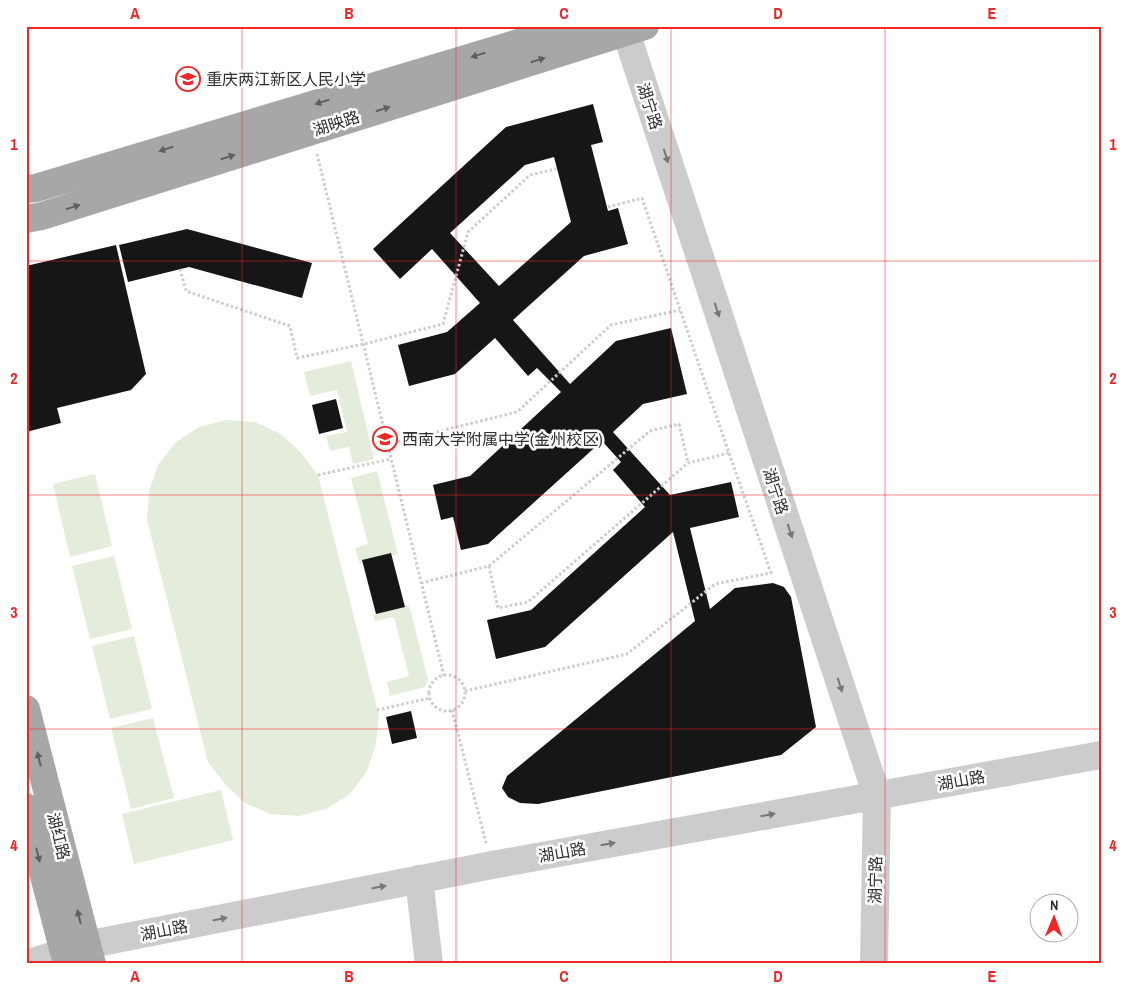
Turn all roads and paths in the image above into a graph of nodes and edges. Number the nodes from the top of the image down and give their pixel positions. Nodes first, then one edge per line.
1 (574, 26) edge
2 (632, 28) edge
3 (312, 131) junction
4 (556, 169) dead end
5 (26, 189) edge
6 (608, 207) dead end
7 (26, 219) edge
8 (180, 269) dead end
9 (680, 310) junction
10 (364, 344) junction
11 (388, 444) junction
12 (729, 453) junction
13 (391, 459) junction
14 (688, 463) junction
15 (318, 475) dead end
16 (489, 566) junction
17 (421, 583) junction
18 (444, 676) junction
19 (465, 691) junction
20 (430, 698) junction
21 (26, 708) edge
22 (377, 710) dead end
23 (452, 710) junction
24 (1101, 755) edge
25 (877, 796) junction
26 (26, 807) edge
27 (492, 865) junction
28 (419, 879) junction
29 (77, 956) edge
30 (26, 964) edge
31 (429, 964) edge
32 (874, 964) edge

1 -> 5 main road, 湖映路
3 -> 2 main road, 湖映路
2 -> 25 street, 湖宁路
7 -> 3 main road, 湖映路
3 - 10 path
4 - 10 path
6 - 9 path
8 - 10 path
9 - 11 path
9 - 12 path
10 - 11 path
11 - 13 path
12 - 14 path
12 - 19 path
13 - 15 path
13 - 17 path
14 - 16 path
14 - 16 path
16 - 17 path
17 - 18 path
18 - 19 path
18 - 20 path
19 - 23 path
20 - 22 path
20 - 23 path
29 -> 21 main road, 湖红路
23 - 27 path
24 - 25 street, 湖山路
27 -> 25 street, 湖山路
25 - 32 street, 湖宁路
26 -> 29 main road, 湖红路
27 - 28 street, 湖山路
29 -> 28 street, 湖山路
28 - 31 street
29 - 30 street, 湖山路

